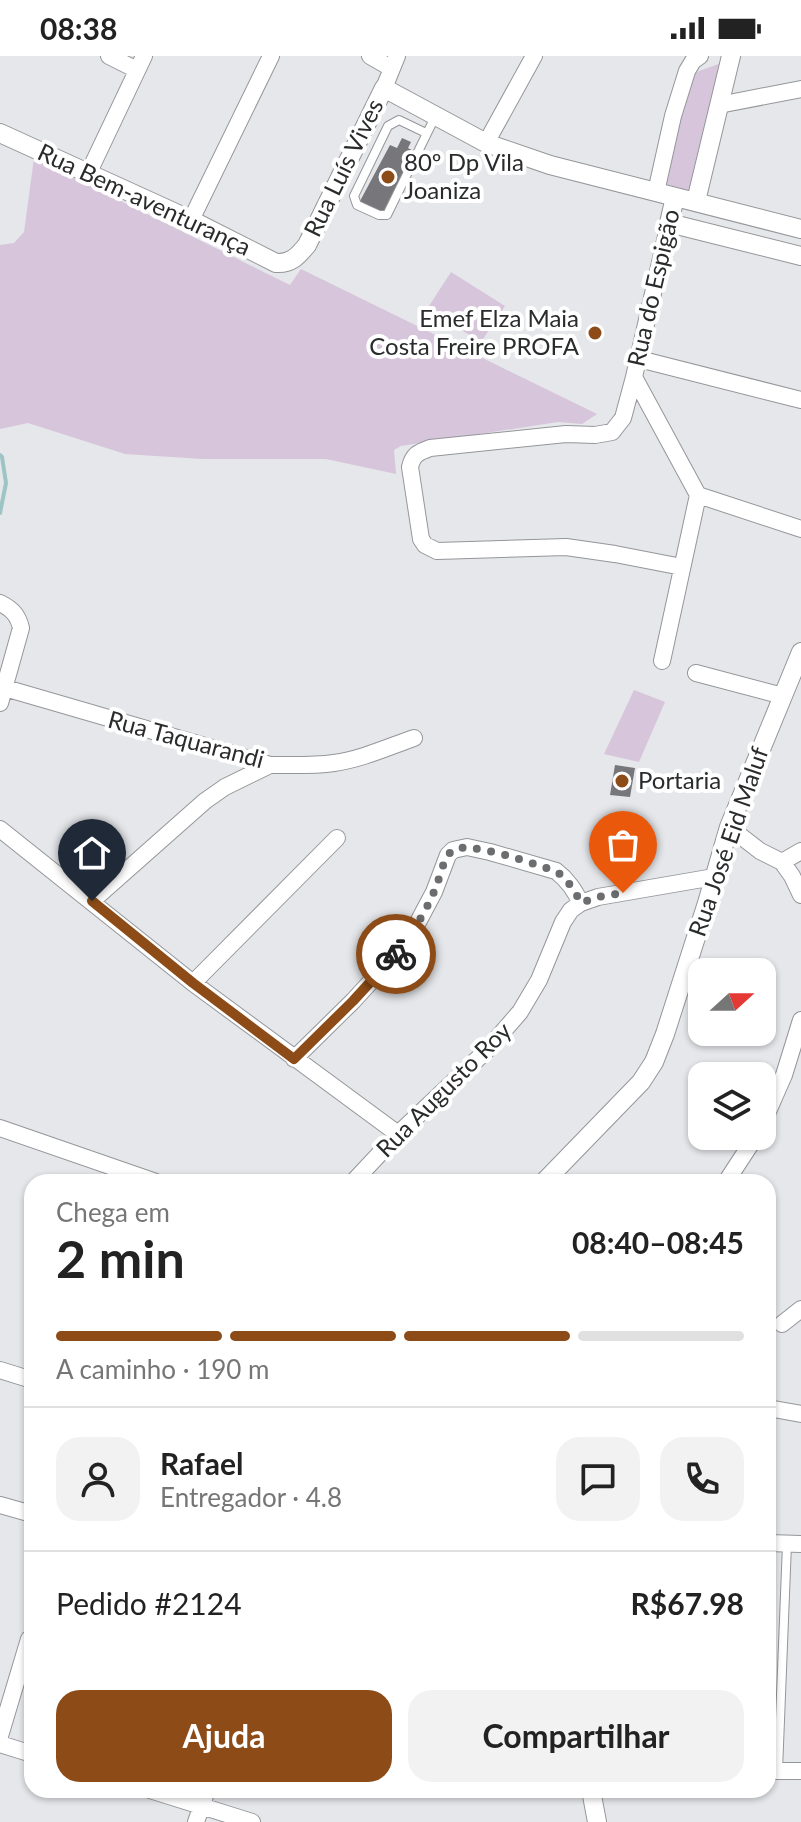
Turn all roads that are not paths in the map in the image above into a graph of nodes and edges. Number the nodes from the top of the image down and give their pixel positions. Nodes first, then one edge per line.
1 (109, 56) edge
2 (271, 56) edge
3 (370, 56) edge
4 (534, 56) edge
5 (700, 56) edge
6 (731, 56) edge
7 (394, 62) edge
8 (141, 63) edge
9 (384, 88) junction
10 (801, 89) edge
11 (719, 105) junction
12 (435, 116) junction
13 (0, 133) edge
14 (426, 133) junction
15 (486, 143) junction
16 (88, 174) junction
17 (666, 194) junction
18 (696, 201) junction
19 (191, 220) junction
20 (669, 223) junction
21 (801, 229) edge
22 (801, 256) edge
23 (288, 262) joint
24 (639, 359) junction
25 (634, 377) junction
26 (801, 400) edge
27 (698, 495) junction
28 (801, 529) edge
29 (682, 567) junction
30 (0, 603) edge
31 (801, 652) edge
32 (662, 661) dead end
33 (696, 673) dead end
34 (3, 696) edge
35 (783, 696) junction
36 (414, 738) dead end
37 (270, 765) junction
38 (729, 827) junction
39 (0, 829) edge
40 (337, 838) dead end
41 (801, 851) edge
42 (782, 862) junction
43 (714, 877) junction
44 (801, 895) edge
45 (92, 901) junction
46 (576, 907) junction
47 (193, 983) junction
48 (801, 1020) edge
49 (294, 1059) junction
50 (776, 1095) edge
51 (0, 1128) edge
52 (398, 1134) junction
53 (747, 1150) edge
54 (133, 1174) edge
55 (361, 1174) edge
56 (552, 1174) edge
57 (731, 1174) edge
58 (801, 1309) edge
59 (782, 1324) dead end
60 (0, 1370) edge
61 (24, 1378) edge
62 (776, 1409) edge
63 (801, 1414) edge
64 (0, 1505) edge
65 (24, 1512) edge
66 (794, 1544) edge
67 (24, 1656) edge
68 (0, 1736) edge
69 (776, 1739) edge
70 (0, 1744) edge
71 (24, 1752) edge
72 (776, 1771) edge
73 (801, 1771) edge
74 (176, 1798) edge
75 (592, 1798) edge
76 (201, 1806) edge
77 (252, 1822) edge
78 (597, 1822) edge

1 - 8 street
2 - 19 street
3 - 7 street
4 - 15 street
5 - 17 street
6 - 11 street
7 - 9 street, Rua Luís Vives
8 - 16 street
9 - 12 street
9 - 23 street, Rua Luís Vives
10 - 11 street
11 - 18 street
12 - 14 lane
12 - 15 street
13 - 16 street, Rua Bem-aventurança
14 - 14 lane
15 - 17 street
16 - 19 street, Rua Bem-aventurança
17 - 18 street
17 - 20 street, Rua do Espigão
18 - 21 street
19 - 23 street, Rua Bem-aventurança
20 - 22 street
20 - 24 street, Rua do Espigão
24 - 25 street, Rua do Espigão
24 - 26 street
25 - 27 street, Rua do Espigão
25 - 29 street
27 - 28 street
27 - 29 street
29 - 32 street
30 - 34 street
31 - 35 street, Rua José Eid Maluf
33 - 35 street
34 - 37 street, Rua Taquarandi
35 - 38 street, Rua José Eid Maluf
36 - 37 street, Rua Taquarandi
37 - 45 street
38 - 42 street
38 - 43 street, Rua José Eid Maluf
39 - 45 street
40 - 47 street
41 - 42 street
42 - 44 street
43 - 46 street
43 - 56 street, Rua José Eid Maluf
45 - 47 street
46 - 49 street
46 - 52 street, Rua Augusto Roy
47 - 49 street
48 - 50 street
49 - 52 street
51 - 54 street
52 - 55 street, Rua Augusto Roy
53 - 57 street
58 - 59 street
60 - 61 street
62 - 63 street
64 - 65 street
66 - 69 lane
67 - 68 street
70 - 71 street
72 - 73 street
74 - 76 street
75 - 78 street
76 - 77 street

